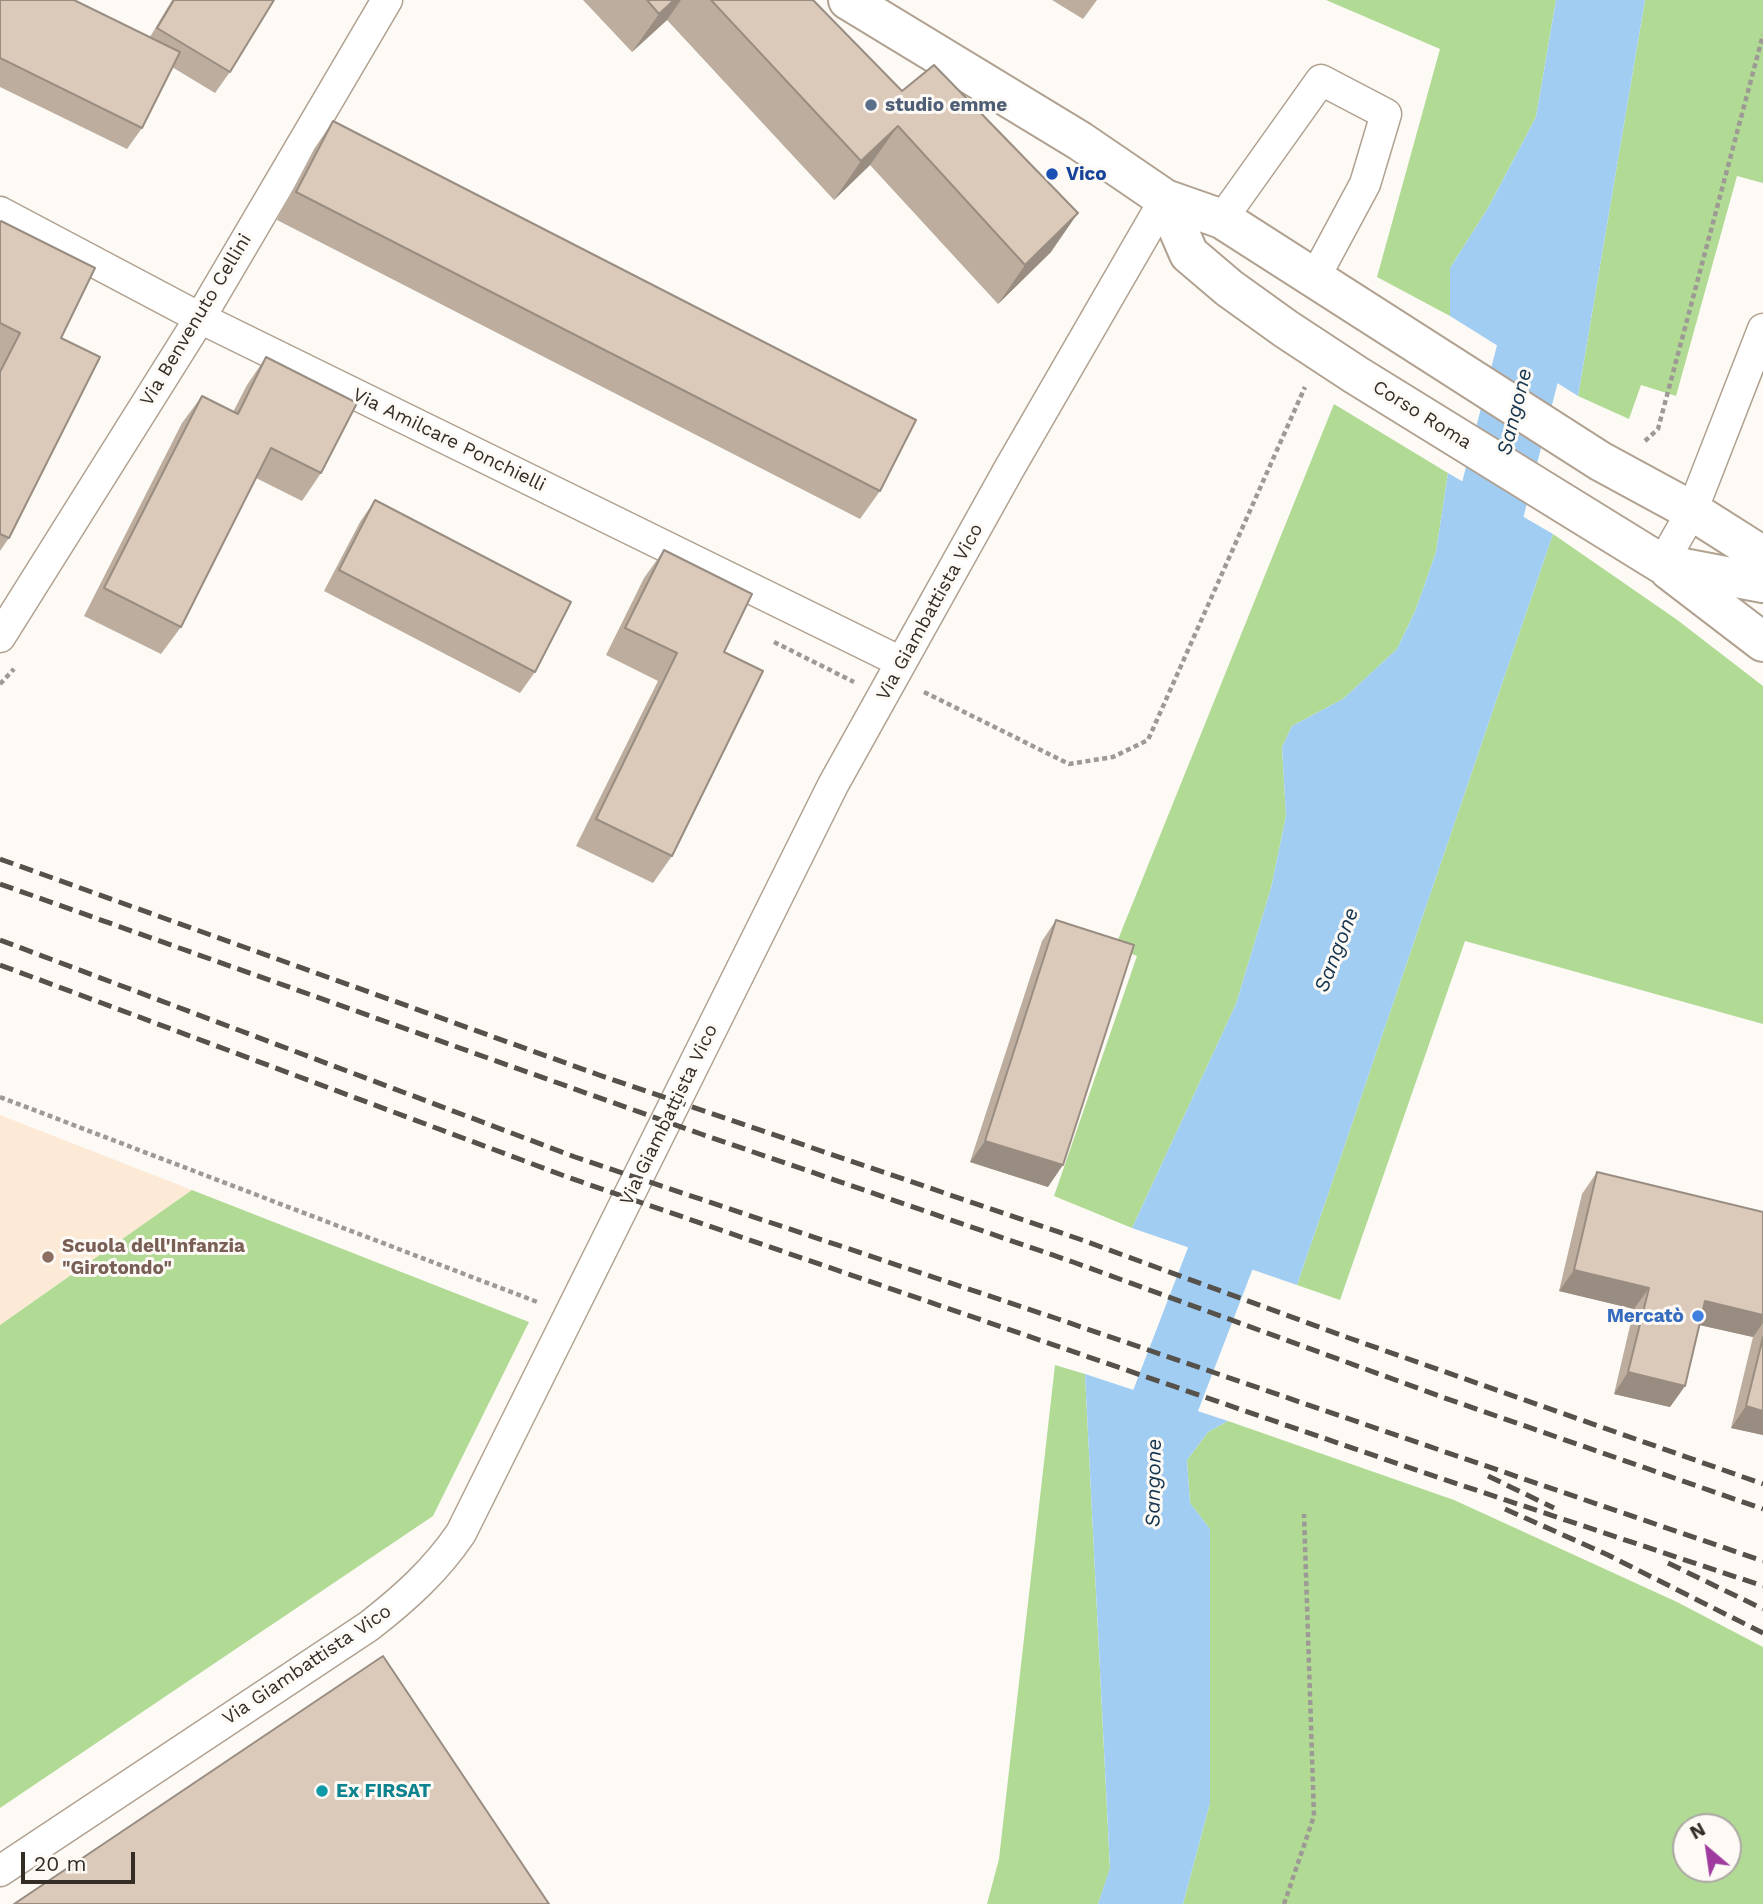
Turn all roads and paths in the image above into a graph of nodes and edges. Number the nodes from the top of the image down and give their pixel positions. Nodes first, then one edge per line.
1 (387, 0) edge
2 (848, 0) edge
3 (1763, 35) edge
4 (1165, 199) junction
5 (0, 212) edge
6 (1222, 219) junction
7 (1314, 279) junction
8 (200, 318) junction
9 (1763, 329) edge
10 (1298, 398) dead end
11 (1640, 442) dead end
12 (1552, 495) junction
13 (1692, 511) junction
14 (1763, 556) edge
15 (1662, 564) junction
16 (1763, 583) edge
17 (762, 636) dead end
18 (0, 637) edge
19 (1763, 642) edge
20 (901, 662) junction
21 (17, 664) dead end
22 (849, 679) dead end
23 (0, 684) edge
24 (919, 702) dead end
25 (0, 1097) edge
26 (570, 1314) junction
27 (1304, 1514) dead end
28 (0, 1871) edge
29 (1284, 1904) edge

1 - 8 street, Via Benvenuto Cellini
2 - 4 street
3 - 11 path
4 - 6 street
4 - 12 street, Corso Roma
4 - 20 street, Via Giambattista Vico
5 - 8 street, Via Amilcare Ponchielli
6 - 7 street
6 - 7 street
7 - 13 street
8 - 18 street, Via Benvenuto Cellini
8 - 20 street, Via Amilcare Ponchielli
9 - 13 street
10 - 24 path
12 - 13 street
12 - 15 street, Corso Roma
13 - 14 street
13 - 15 street
15 - 16 street, Corso Roma
15 - 19 street
17 - 22 path
20 - 26 street, Via Giambattista Vico
21 - 23 path
25 - 26 path
26 - 28 street, Via Giambattista Vico
27 - 29 path

